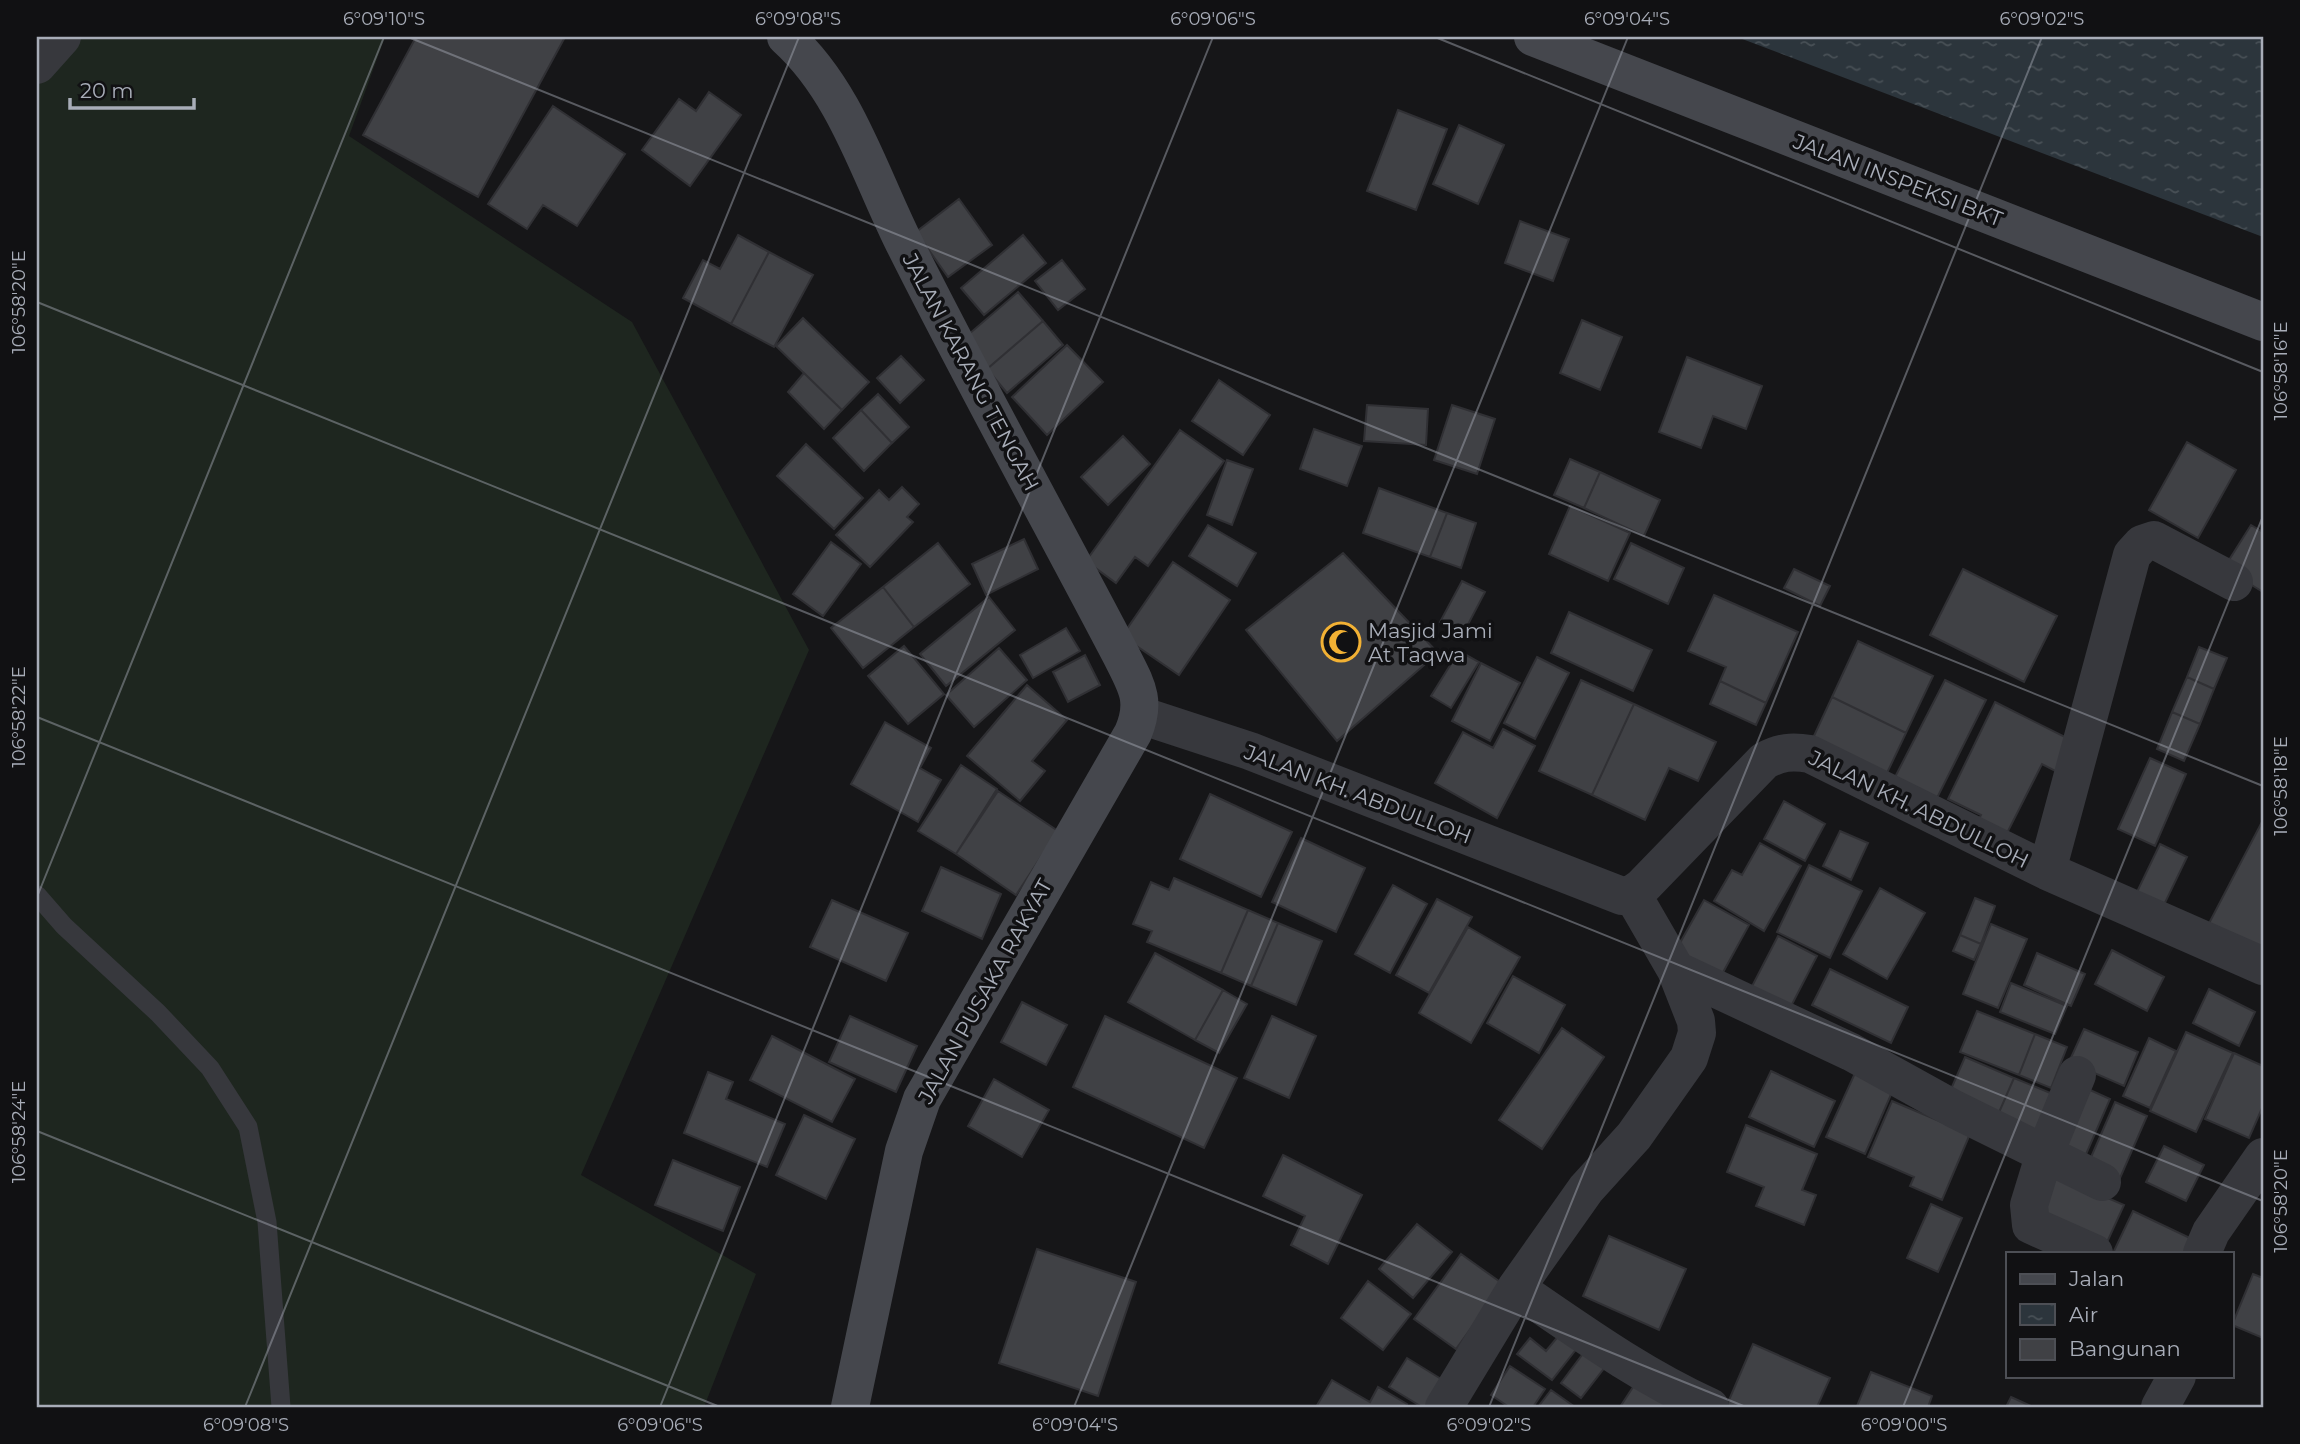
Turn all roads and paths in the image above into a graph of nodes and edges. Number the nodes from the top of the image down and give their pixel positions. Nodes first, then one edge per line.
1 (62, 37) edge
2 (786, 37) edge
3 (1533, 37) edge
4 (37, 65) edge
5 (2263, 321) edge
6 (2234, 582) dead end
7 (1140, 715) junction
8 (2047, 871) junction
9 (1632, 894) junction
10 (37, 895) edge
11 (2263, 966) edge
12 (1676, 970) junction
13 (2077, 1075) dead end
14 (2045, 1153) junction
15 (2263, 1157) edge
16 (2102, 1182) dead end
17 (2093, 1252) edge
18 (2202, 1252) edge
19 (1516, 1288) junction
20 (2176, 1378) edge
21 (281, 1407) edge
22 (850, 1407) edge
23 (1444, 1407) edge
24 (1710, 1407) edge
25 (2160, 1407) edge

1 - 4 street
2 - 7 street, JALAN KARANG TENGAH
3 - 5 street, JALAN INSPEKSI BKT
6 - 8 street
7 - 9 street, JALAN KH. ABDULLOH
7 - 22 street, JALAN PUSAKA RAKYAT
8 - 9 street, JALAN KH. ABDULLOH
8 - 11 street, JALAN KH. ABDULLOH
9 - 12 street
10 - 21 lane
12 - 14 street
12 - 19 street
13 - 14 street
14 - 16 street
14 - 17 street
15 - 18 street
19 - 23 street
19 - 24 street
20 - 25 street

